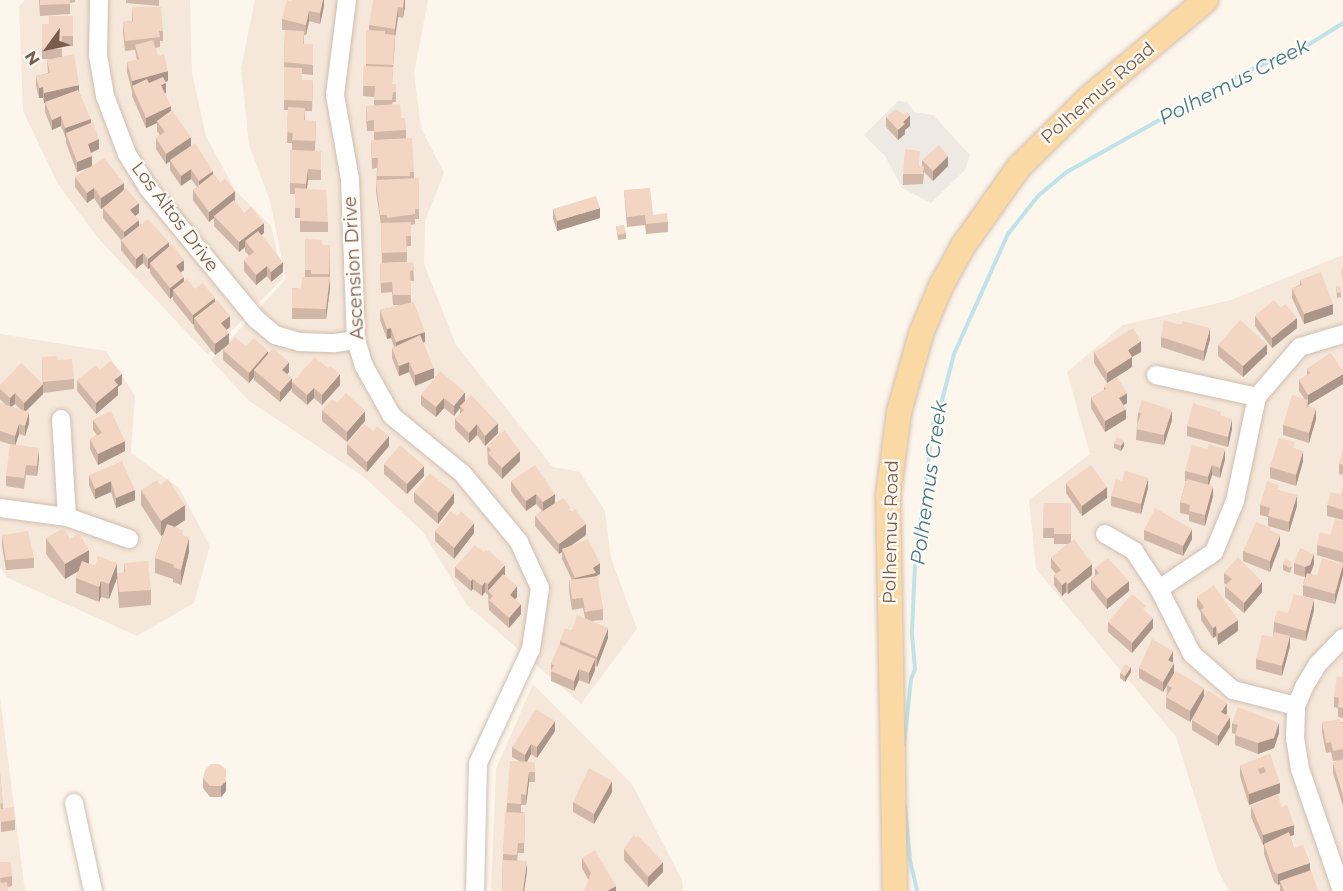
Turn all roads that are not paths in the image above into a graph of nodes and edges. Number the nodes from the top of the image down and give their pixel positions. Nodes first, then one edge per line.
1 (99, 0) edge
2 (347, 0) edge
3 (1206, 0) edge
4 (1343, 334) edge
5 (356, 340) junction
6 (1156, 375) dead end
7 (1257, 397) junction
8 (61, 419) dead end
9 (0, 508) edge
10 (67, 517) junction
11 (1106, 534) dead end
12 (129, 539) dead end
13 (1159, 589) junction
14 (1343, 638) edge
15 (1296, 706) junction
16 (74, 803) dead end
17 (93, 891) edge
18 (475, 891) edge
19 (895, 891) edge
20 (1342, 891) edge

1 - 5 street, Los Altos Drive
2 - 5 street, Ascension Drive
3 - 19 main road, Polhemus Road
4 - 7 street
5 - 18 street, Ascension Drive
6 - 7 street
7 - 13 street
8 - 10 street
9 - 10 street
10 - 12 street
11 - 13 street
13 - 15 street
14 - 15 street
15 - 20 street
16 - 17 street

